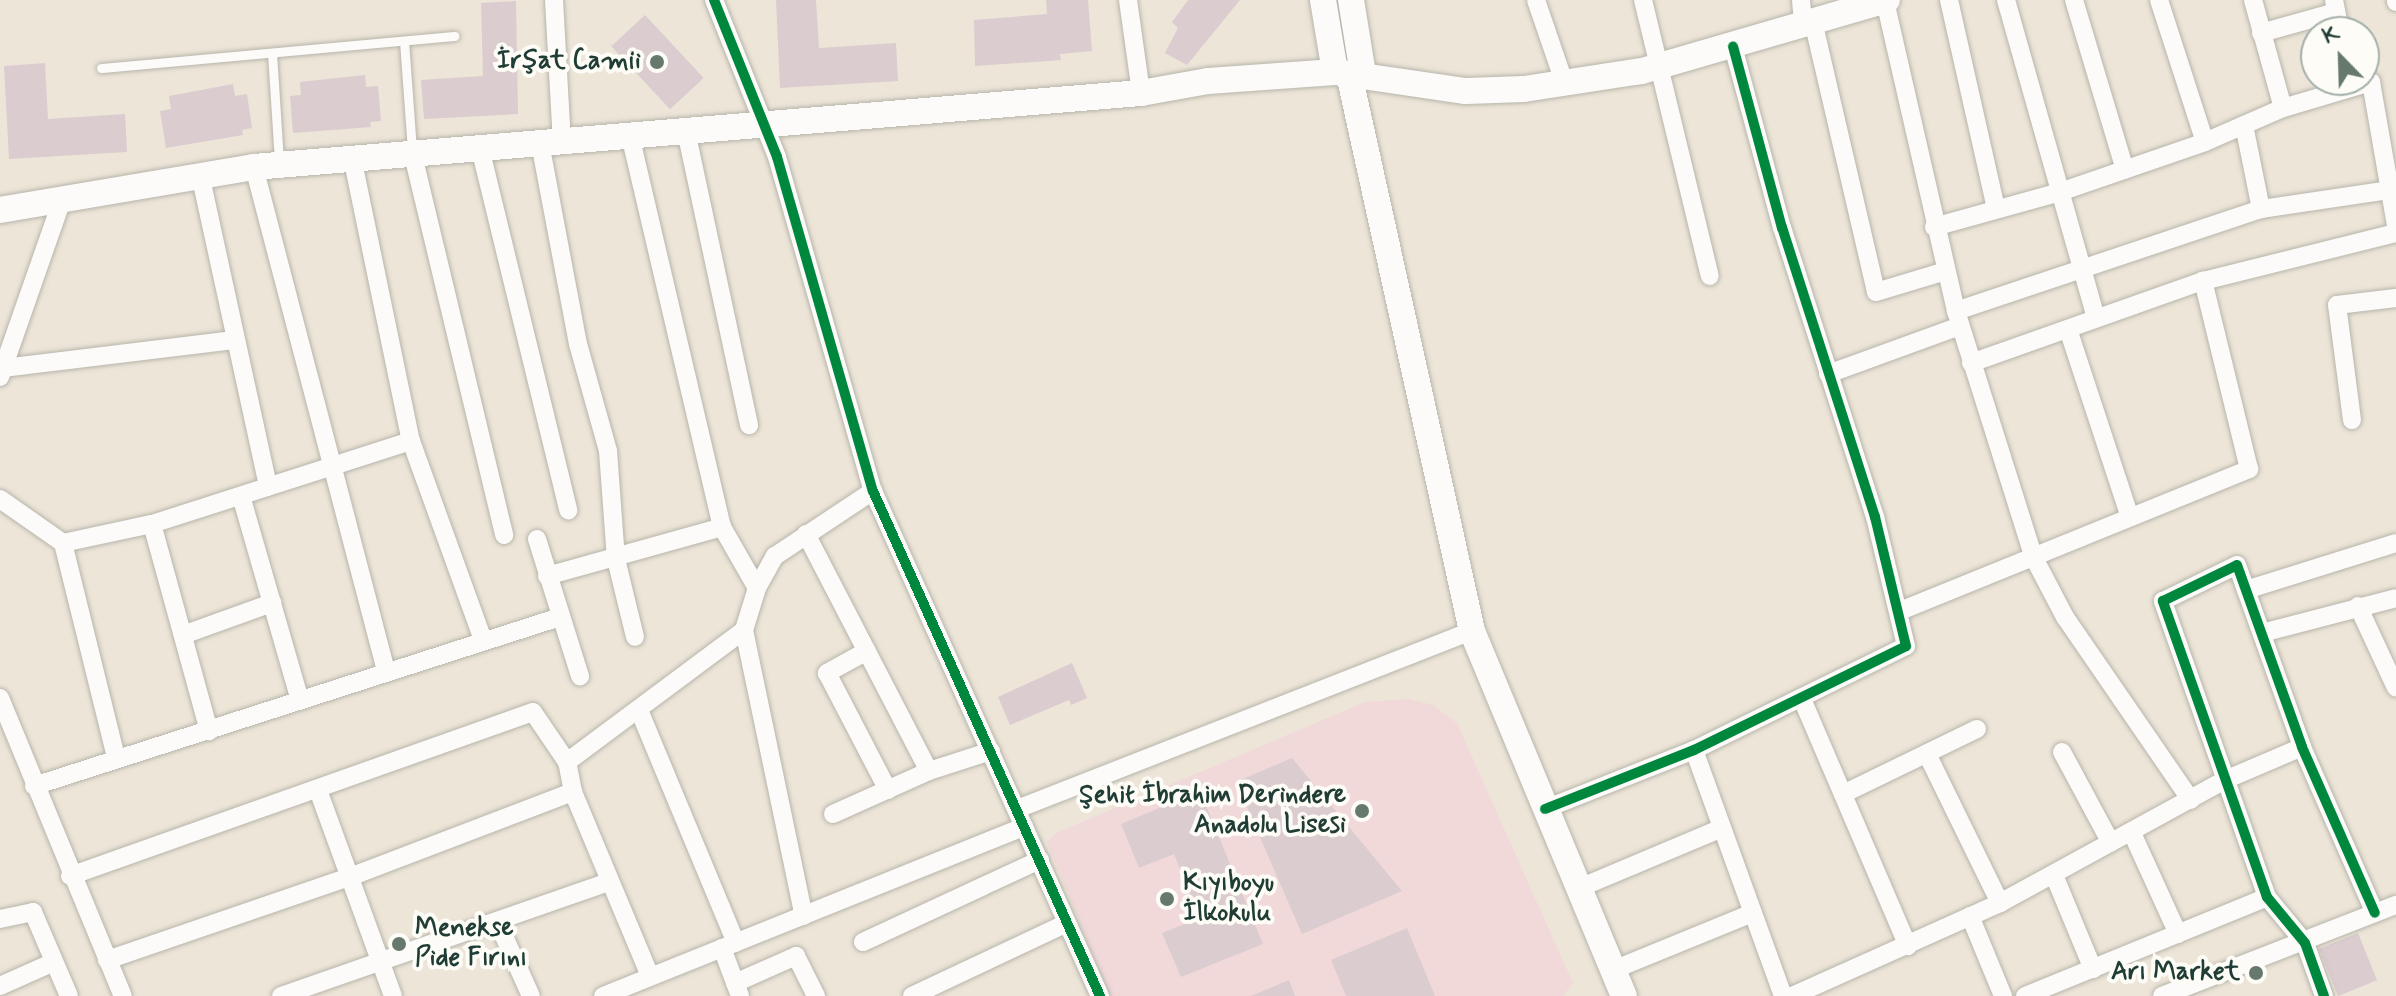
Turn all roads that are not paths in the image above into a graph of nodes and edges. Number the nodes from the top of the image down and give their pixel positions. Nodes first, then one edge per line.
1 (554, 0) edge
2 (714, 0) edge
3 (1323, 0) edge
4 (1351, 0) edge
5 (1536, 0) edge
6 (1643, 0) edge
7 (1886, 0) edge
8 (1949, 0) edge
9 (2006, 0) edge
10 (2074, 0) edge
11 (2159, 0) edge
12 (2253, 0) edge
13 (1131, 1) edge
14 (2335, 6) edge
15 (1806, 15) edge
16 (2261, 33) junction
17 (455, 36) dead end
18 (404, 41) junction
19 (1733, 47) junction
20 (272, 53) junction
21 (1657, 67) junction
22 (101, 68) dead end
23 (1349, 74) junction
24 (1564, 82) junction
25 (1141, 93) junction
26 (2316, 96) edge
27 (2373, 96) edge
28 (2283, 108) junction
29 (760, 124) junction
30 (2244, 125) junction
31 (686, 131) junction
32 (630, 135) junction
33 (551, 142) junction
34 (2205, 142) junction
35 (480, 148) junction
36 (412, 151) junction
37 (352, 157) junction
38 (267, 166) junction
39 (2125, 170) junction
40 (200, 174) junction
41 (2390, 190) junction
42 (2060, 192) junction
43 (63, 197) junction
44 (1996, 209) junction
45 (2261, 209) junction
46 (0, 210) edge
47 (2396, 225) edge
48 (1934, 227) junction
49 (2396, 233) edge
50 (2082, 267) junction
51 (1946, 271) junction
52 (1710, 276) dead end
53 (2203, 281) junction
54 (2396, 298) edge
55 (2096, 317) junction
56 (1958, 318) junction
57 (2068, 329) junction
58 (233, 340) junction
59 (1971, 363) junction
60 (2, 372) edge
61 (1828, 374) junction
62 (2352, 420) dead end
63 (749, 425) dead end
64 (411, 441) junction
65 (330, 469) junction
66 (268, 487) junction
67 (873, 491) junction
68 (241, 496) junction
69 (0, 499) edge
70 (568, 510) dead end
71 (2129, 514) junction
72 (152, 524) junction
73 (722, 527) junction
74 (806, 534) junction
75 (504, 535) dead end
76 (537, 539) dead end
77 (63, 543) junction
78 (2396, 543) edge
79 (2034, 558) junction
80 (616, 559) junction
81 (547, 576) junction
82 (757, 588) junction
83 (2246, 590) junction
84 (2396, 598) edge
85 (272, 603) junction
86 (2358, 606) junction
87 (1900, 611) junction
88 (560, 617) junction
89 (744, 630) junction
90 (1472, 631) junction
91 (2262, 633) junction
92 (183, 635) junction
93 (635, 637) dead end
94 (483, 640) junction
95 (867, 651) junction
96 (386, 671) junction
97 (580, 676) dead end
98 (2396, 688) edge
99 (0, 698) edge
100 (1802, 699) junction
101 (300, 701) junction
102 (639, 710) junction
103 (1977, 729) dead end
104 (209, 731) junction
105 (2302, 747) junction
106 (1694, 750) junction
107 (991, 751) junction
108 (2062, 752) dead end
109 (1928, 756) junction
110 (116, 757) junction
111 (567, 762) junction
112 (929, 771) junction
113 (2225, 780) junction
114 (34, 786) junction
115 (318, 790) junction
116 (888, 790) junction
117 (573, 792) junction
118 (1843, 794) junction
119 (2191, 800) junction
120 (1545, 809) junction
121 (833, 814) dead end
122 (1021, 818) junction
123 (1722, 828) junction
124 (2132, 833) junction
125 (2111, 843) junction
126 (1040, 860) junction
127 (2054, 875) junction
128 (70, 876) junction
129 (350, 877) junction
130 (609, 882) junction
131 (1577, 889) junction
132 (2267, 897) junction
133 (2000, 903) junction
134 (2396, 905) edge
135 (1753, 913) junction
136 (2375, 913) junction
137 (804, 916) junction
138 (1970, 916) junction
139 (0, 919) edge
140 (498, 923) junction
141 (1067, 923) junction
142 (2178, 934) junction
143 (863, 942) dead end
144 (2305, 943) junction
145 (729, 946) junction
146 (1908, 946) junction
147 (107, 960) junction
148 (54, 962) junction
149 (380, 963) junction
150 (2093, 969) junction
151 (1613, 970) junction
152 (650, 976) junction
153 (0, 986) edge
154 (738, 990) edge
155 (2196, 990) edge
156 (288, 995) edge
157 (69, 996) edge
158 (123, 996) edge
159 (393, 996) edge
160 (531, 996) edge
161 (603, 996) edge
162 (816, 996) edge
163 (912, 996) edge
164 (1100, 996) edge
165 (1624, 996) edge
166 (1783, 996) edge
167 (1792, 996) edge
168 (2003, 996) edge
169 (2025, 996) edge
170 (2162, 996) edge
171 (2324, 996) edge

1 - 33 street
2 - 29 street
3 - 23 main road
4 - 23 main road
5 - 24 street
6 - 21 street
7 - 15 main road
7 - 48 street
8 - 44 street
9 - 42 street
10 - 39 street
11 - 34 street
12 - 16 street
13 - 25 street
14 - 16 street
15 - 19 main road
15 - 51 street
16 - 28 street
17 - 18 lane
18 - 20 lane
18 - 36 lane
19 - 21 main road
19 - 61 street
20 - 22 lane
20 - 38 lane
21 - 24 main road
21 - 52 street
23 - 24 main road
23 - 25 main road
23 - 90 main road
25 - 29 main road
26 - 28 street
27 - 41 street
28 - 30 street
29 - 31 main road
29 - 67 street
30 - 34 street
30 - 45 street
31 - 32 main road
31 - 63 street
32 - 33 main road
32 - 73 street
33 - 35 main road
33 - 80 street
34 - 39 street
35 - 36 main road
35 - 70 street
36 - 37 main road
36 - 75 street
37 - 38 main road
37 - 64 street
38 - 40 main road
38 - 65 street
39 - 42 street
40 - 43 main road
40 - 58 street
41 - 45 street
41 - 47 street
42 - 44 street
42 - 50 street
43 - 46 main road
43 - 60 street
44 - 48 street
45 - 50 street
48 - 51 street
49 - 53 street
50 - 55 street
50 - 56 street
51 - 56 street
53 - 55 street
53 - 71 street
54 - 62 street
55 - 57 street
56 - 59 street
56 - 61 street
57 - 59 street
57 - 71 street
58 - 60 street
58 - 66 street
59 - 79 street
61 - 87 street
64 - 65 street
64 - 94 street
65 - 66 street
65 - 96 street
66 - 68 street
67 - 74 street
67 - 107 street
68 - 72 street
68 - 85 street
69 - 77 street
71 - 79 street
72 - 77 street
72 - 92 street
73 - 80 street
73 - 82 street
74 - 82 street
74 - 95 street
76 - 81 street
77 - 110 street
78 - 83 street
79 - 87 street
79 - 119 street
80 - 81 street
80 - 93 street
81 - 88 street
82 - 89 street
83 - 91 street
83 - 113 street
84 - 86 street
85 - 92 street
85 - 101 street
86 - 91 street
86 - 98 street
87 - 100 street
88 - 94 street
88 - 97 street
89 - 102 street
89 - 137 street
90 - 120 main road
90 - 122 street
91 - 105 street
92 - 104 street
94 - 96 street
95 - 112 street
95 - 116 street
96 - 101 street
99 - 114 street
100 - 106 street
100 - 118 street
101 - 104 street
102 - 111 street
102 - 145 street
103 - 109 street
104 - 110 street
105 - 113 street
105 - 136 street
106 - 120 street
106 - 123 street
107 - 112 street
107 - 122 street
108 - 125 street
109 - 118 street
109 - 133 street
110 - 114 street
111 - 115 street
111 - 117 street
112 - 116 street
113 - 119 street
113 - 132 street
114 - 128 street
115 - 128 street
115 - 129 street
116 - 121 street
117 - 129 street
117 - 130 street
118 - 146 street
119 - 124 street
120 - 131 main road
122 - 126 street
122 - 137 street
123 - 131 street
123 - 135 street
124 - 125 street
124 - 142 street
125 - 127 street
126 - 141 street
126 - 143 street
127 - 133 street
127 - 150 street
128 - 147 street
129 - 147 street
129 - 149 street
130 - 140 street
130 - 152 street
131 - 151 main road
132 - 142 street
132 - 144 street
133 - 138 street
134 - 136 street
135 - 151 street
135 - 166 street
136 - 144 street
137 - 145 street
138 - 146 street
138 - 168 street
139 - 148 street
140 - 149 street
140 - 160 street
141 - 163 street
141 - 164 street
142 - 150 street
144 - 155 street
144 - 171 street
145 - 152 street
145 - 154 street
146 - 167 street
147 - 158 street
148 - 153 street
148 - 157 street
149 - 156 street
149 - 159 street
150 - 169 street
151 - 165 main road
152 - 161 street
154 - 162 street
155 - 170 street

